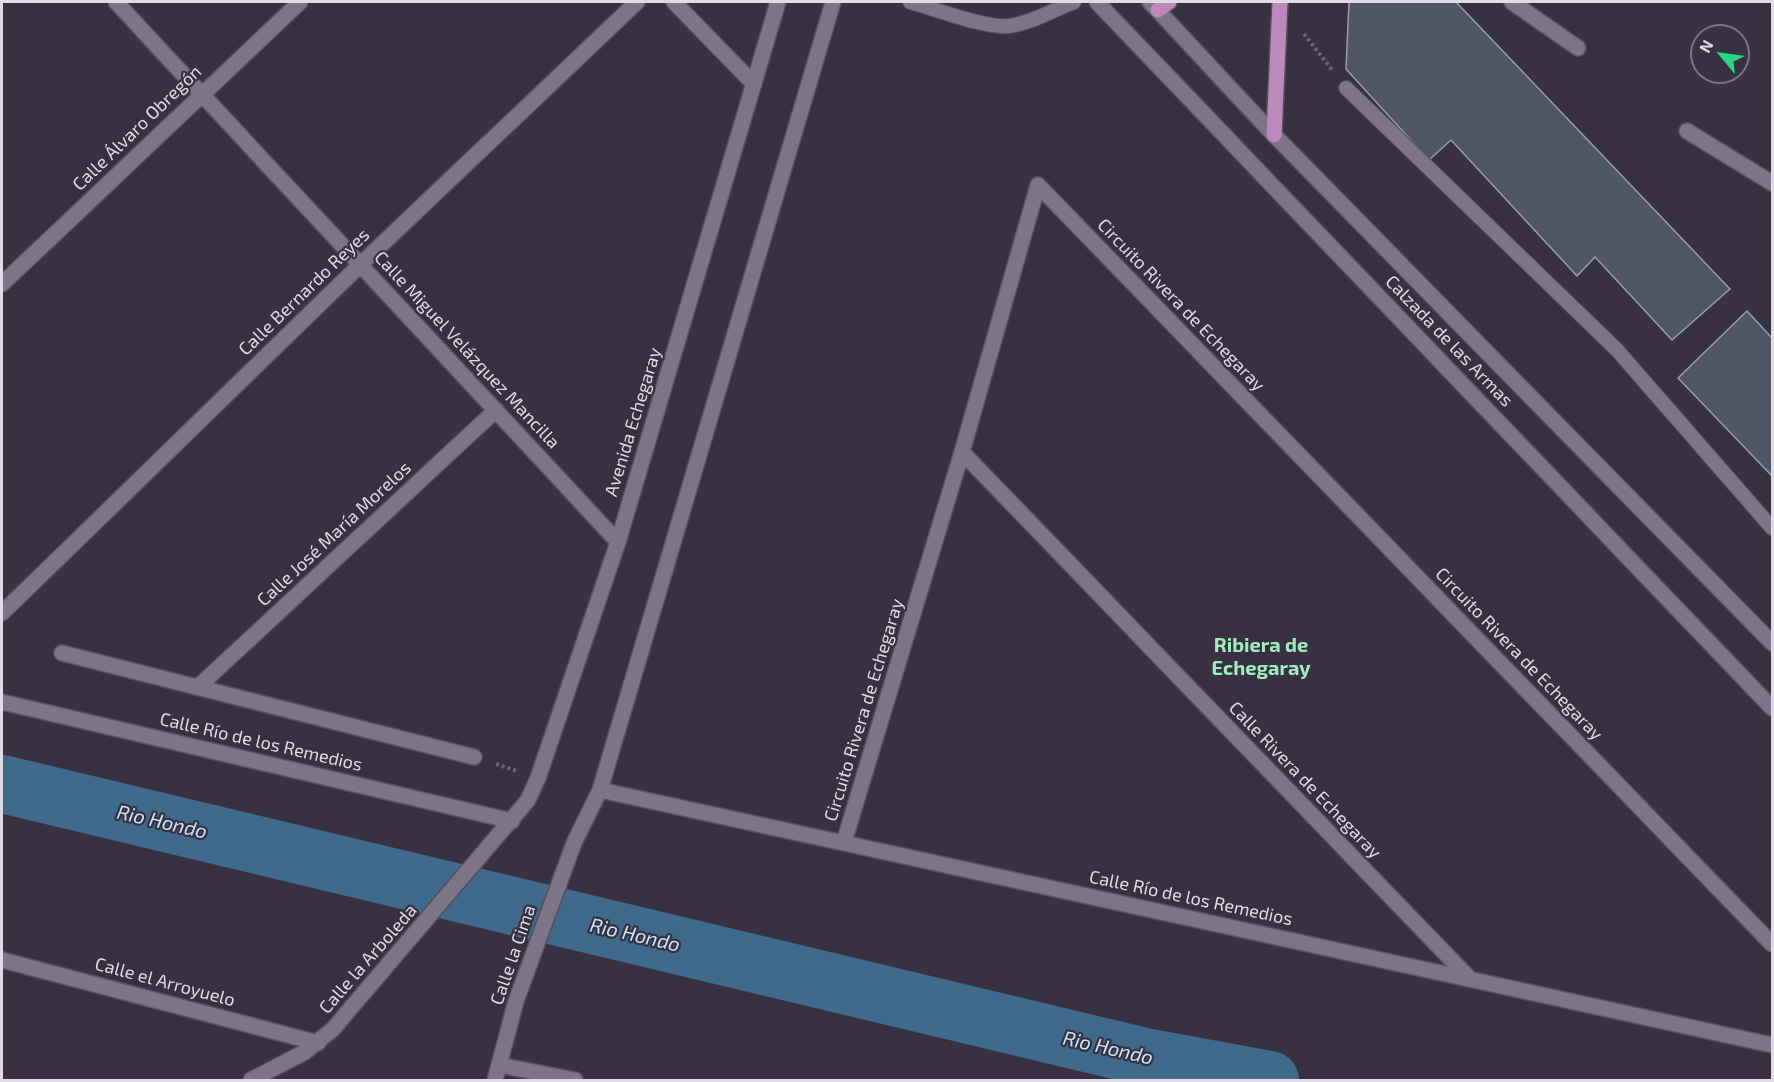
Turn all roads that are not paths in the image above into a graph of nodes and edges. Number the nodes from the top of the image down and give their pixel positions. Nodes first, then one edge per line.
1 (116, 2) edge
2 (300, 2) edge
3 (637, 2) edge
4 (674, 2) edge
5 (778, 2) edge
6 (833, 2) edge
7 (910, 2) edge
8 (1074, 2) edge
9 (1097, 2) edge
10 (1512, 2) edge
11 (1280, 3) edge
12 (1159, 4) edge
13 (1578, 48) dead end
14 (754, 84) junction
15 (1346, 88) road end
16 (202, 93) junction
17 (1687, 131) dead end
18 (1274, 135) junction
19 (1773, 183) edge
20 (361, 264) junction
21 (2, 284) edge
22 (496, 410) junction
23 (962, 452) junction
24 (1773, 528) edge
25 (618, 542) junction
26 (2, 613) edge
27 (1773, 644) edge
28 (62, 653) dead end
29 (198, 687) junction
30 (2, 702) edge
31 (1773, 708) edge
32 (474, 757) road end
33 (600, 790) junction
34 (512, 821) junction
35 (494, 840) joint
36 (844, 842) junction
37 (1773, 944) edge
38 (2, 960) edge
39 (1470, 979) junction
40 (318, 1043) junction
41 (1773, 1045) edge
42 (499, 1065) junction
43 (251, 1080) edge
44 (495, 1080) edge
45 (574, 1080) edge

1 - 16 street, Calle Miguel Velázquez Mancilla
2 - 16 street, Calle Álvaro Obregón
3 - 20 street, Calle Bernardo Reyes
4 - 14 street
5 - 14 street, Avenida Echegaray
6 - 33 street
7 - 8 lane
9 - 31 street, Calzada de las Armas
10 - 13 street
11 - 18 main road
12 - 18 street, Calzada de las Armas
14 - 25 street, Avenida Echegaray
15 - 24 lane
16 - 20 street, Calle Miguel Velázquez Mancilla
16 - 21 street, Calle Álvaro Obregón
17 - 19 street
18 - 27 street, Calzada de las Armas
20 - 22 street, Calle Miguel Velázquez Mancilla
20 - 26 street, Calle Bernardo Reyes
22 - 25 street, Calle Miguel Velázquez Mancilla
22 - 29 street, Calle José María Morelos
23 - 36 street, Circuito Rivera de Echegaray
23 - 37 street, Circuito Rivera de Echegaray
23 - 39 street, Calle Rivera de Echegaray
25 - 34 street, Avenida Echegaray
28 - 29 street, Calle Río de los Remedios
29 - 32 street, Calle Río de los Remedios
30 - 34 street, Calle Río de los Remedios
33 - 36 street, Calle Río de los Remedios
33 - 42 street, Calle la Cima
34 - 35 street, Avenida Echegaray
35 - 40 street, Calle la Arboleda
36 - 39 street, Calle Río de los Remedios
38 - 40 street, Calle el Arroyuelo
39 - 41 street, Calle Río de los Remedios
40 - 43 street, Calle la Arboleda
42 - 44 street, Calle la Cima
42 - 45 street

